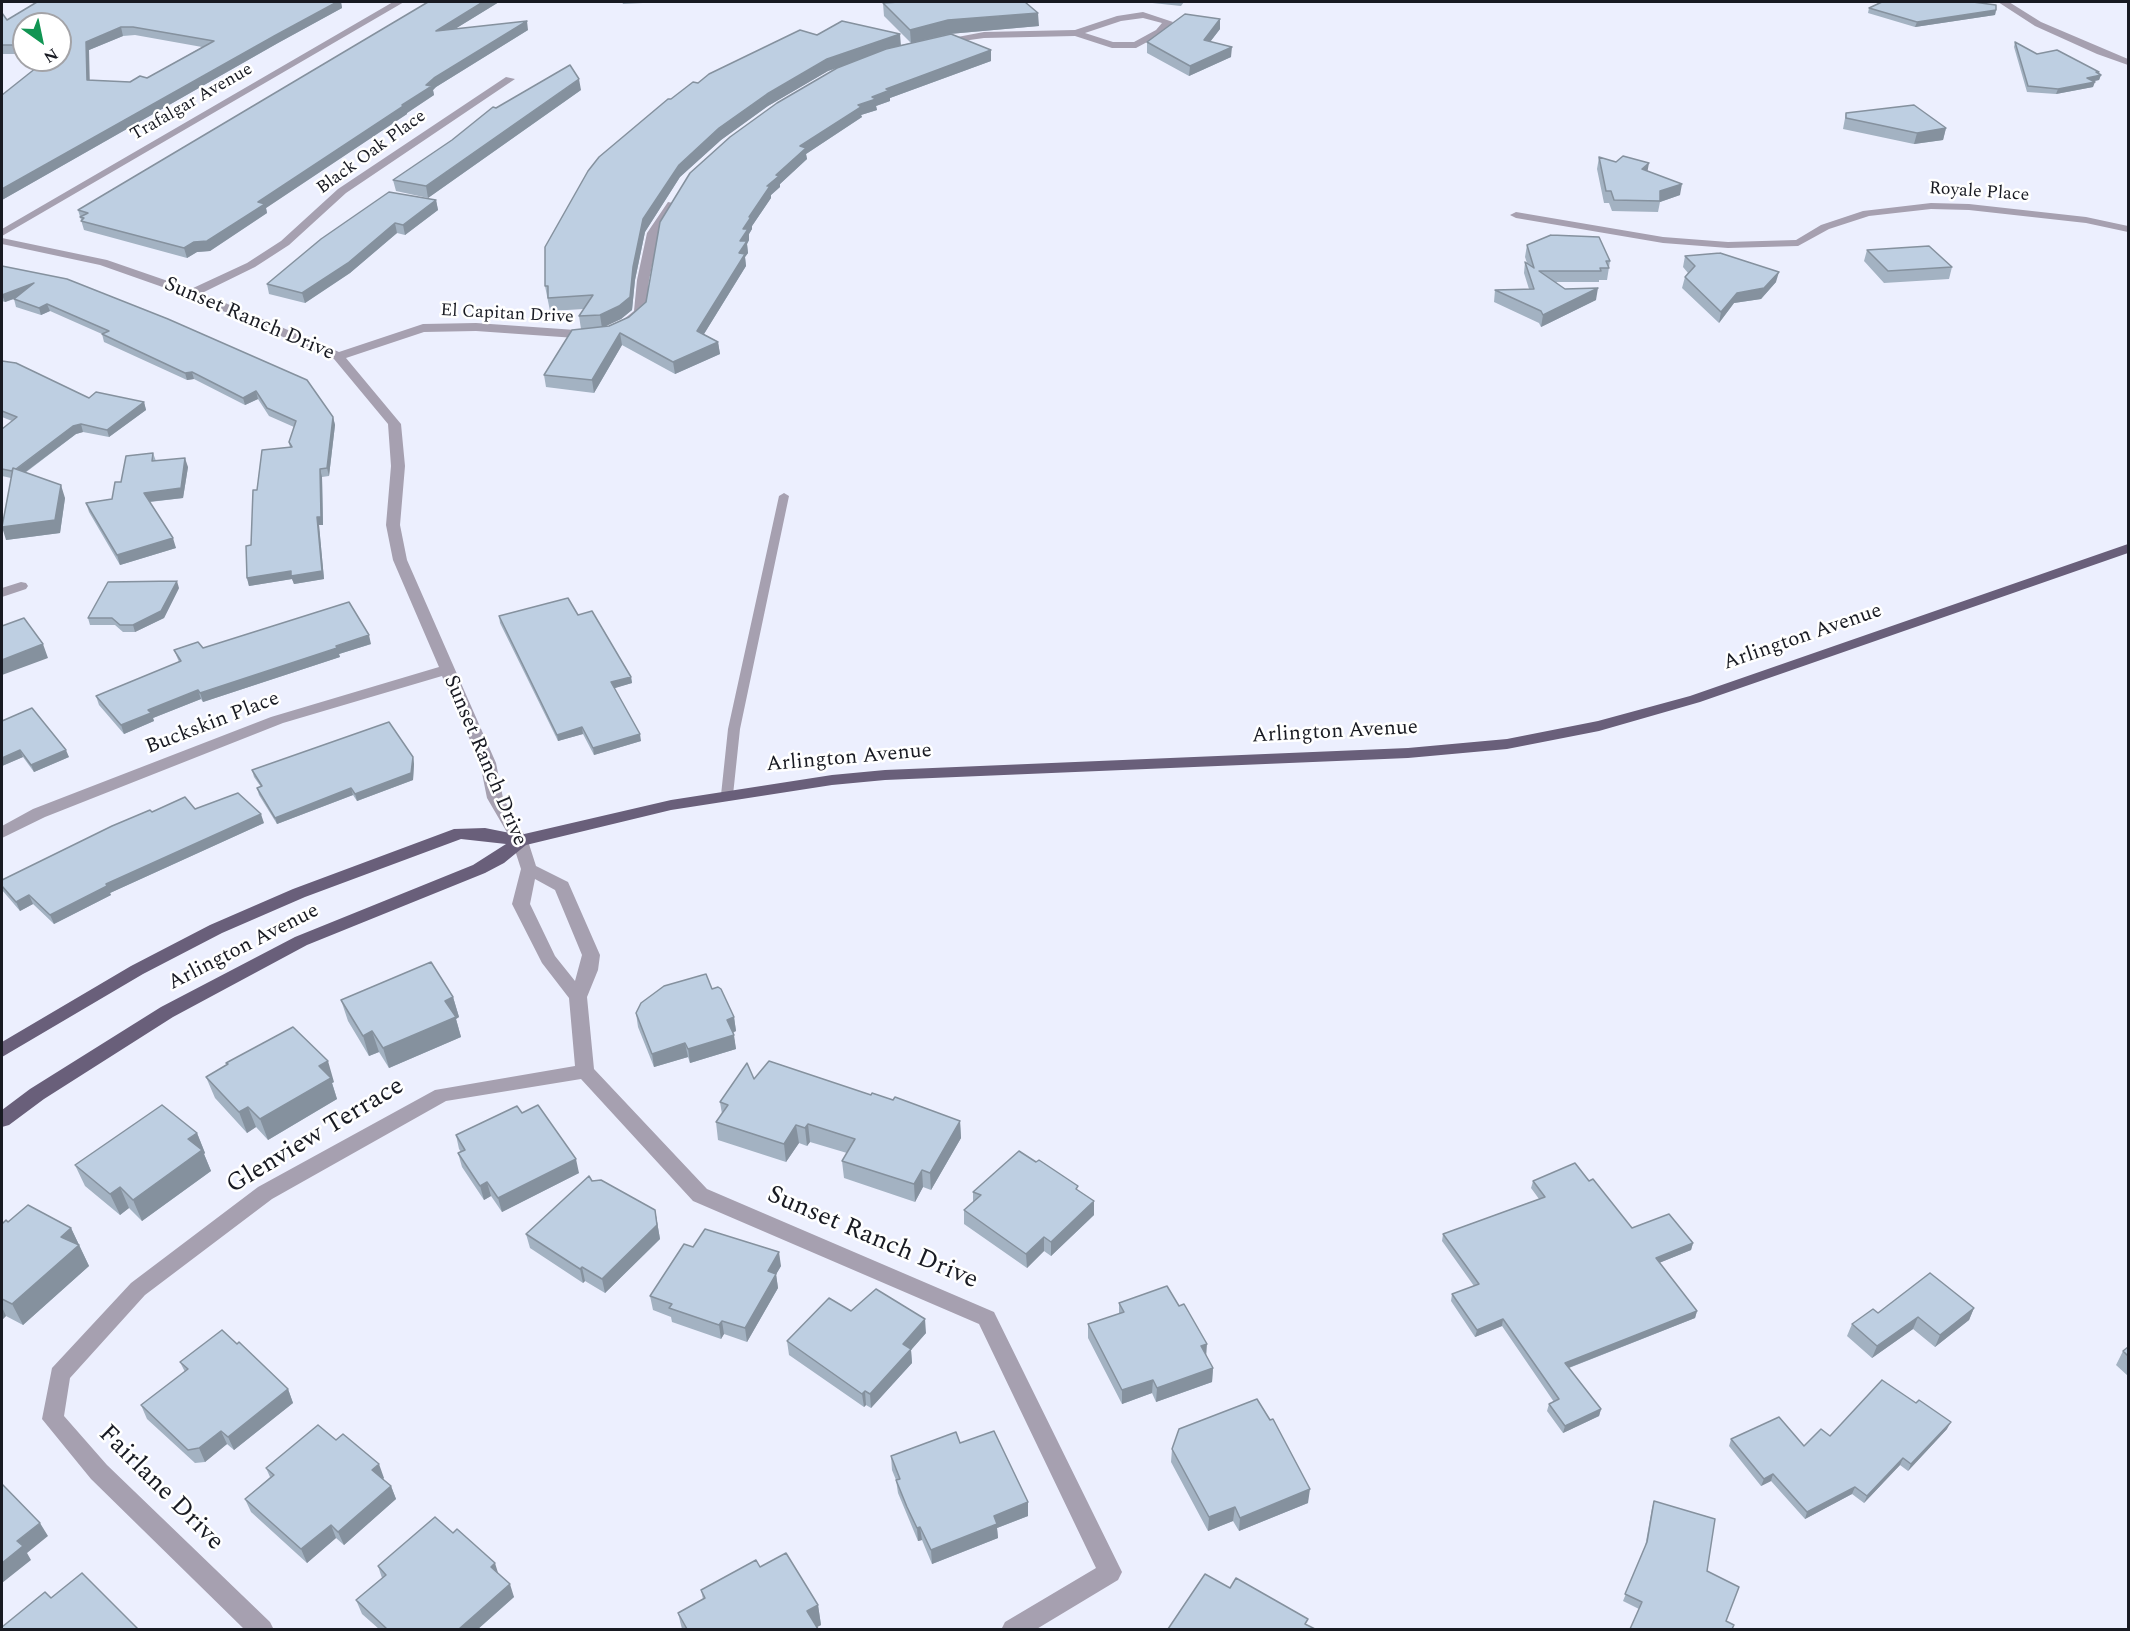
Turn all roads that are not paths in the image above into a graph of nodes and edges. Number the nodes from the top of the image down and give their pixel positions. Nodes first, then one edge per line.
1 (399, 2) edge
2 (2003, 2) edge
3 (1076, 33) junction
4 (926, 44) edge
5 (2128, 62) edge
6 (510, 79) dead end
7 (681, 190) edge
8 (1516, 215) dead end
9 (2128, 230) edge
10 (2, 233) edge
11 (2, 241) edge
12 (192, 293) junction
13 (338, 356) junction
14 (784, 496) dead end
15 (2128, 548) edge
16 (21, 586) dead end
17 (2, 593) edge
18 (445, 670) junction
19 (727, 795) junction
20 (2, 832) edge
21 (520, 841) junction
22 (529, 869) junction
23 (578, 997) junction
24 (2, 1050) edge
25 (585, 1071) junction
26 (2, 1120) edge
27 (60, 1374) joint
28 (262, 1629) edge
29 (1013, 1629) edge

1 - 10 street, Trafalgar Avenue
2 - 5 street
3 - 3 street
3 - 4 street
6 - 12 street, Black Oak Place
7 - 13 street, El Capitan Drive
8 - 9 street, Royale Place
11 - 12 street, Sunset Ranch Drive
12 - 13 street, Sunset Ranch Drive
13 - 18 street, Sunset Ranch Drive
14 - 19 lane
15 - 19 main road, Arlington Avenue
16 - 17 street
18 - 20 street, Buckskin Place
18 - 21 street, Sunset Ranch Drive
19 - 21 main road, Arlington Avenue
21 - 22 street, Sunset Ranch Drive
21 - 24 main road, Arlington Avenue
21 - 26 main road, Arlington Avenue
22 - 23 street, Sunset Ranch Drive
22 - 23 street, Sunset Ranch Drive
23 - 25 street, Sunset Ranch Drive
25 - 27 street, Glenview Terrace
25 - 29 street, Sunset Ranch Drive
27 - 28 street, Fairlane Drive

